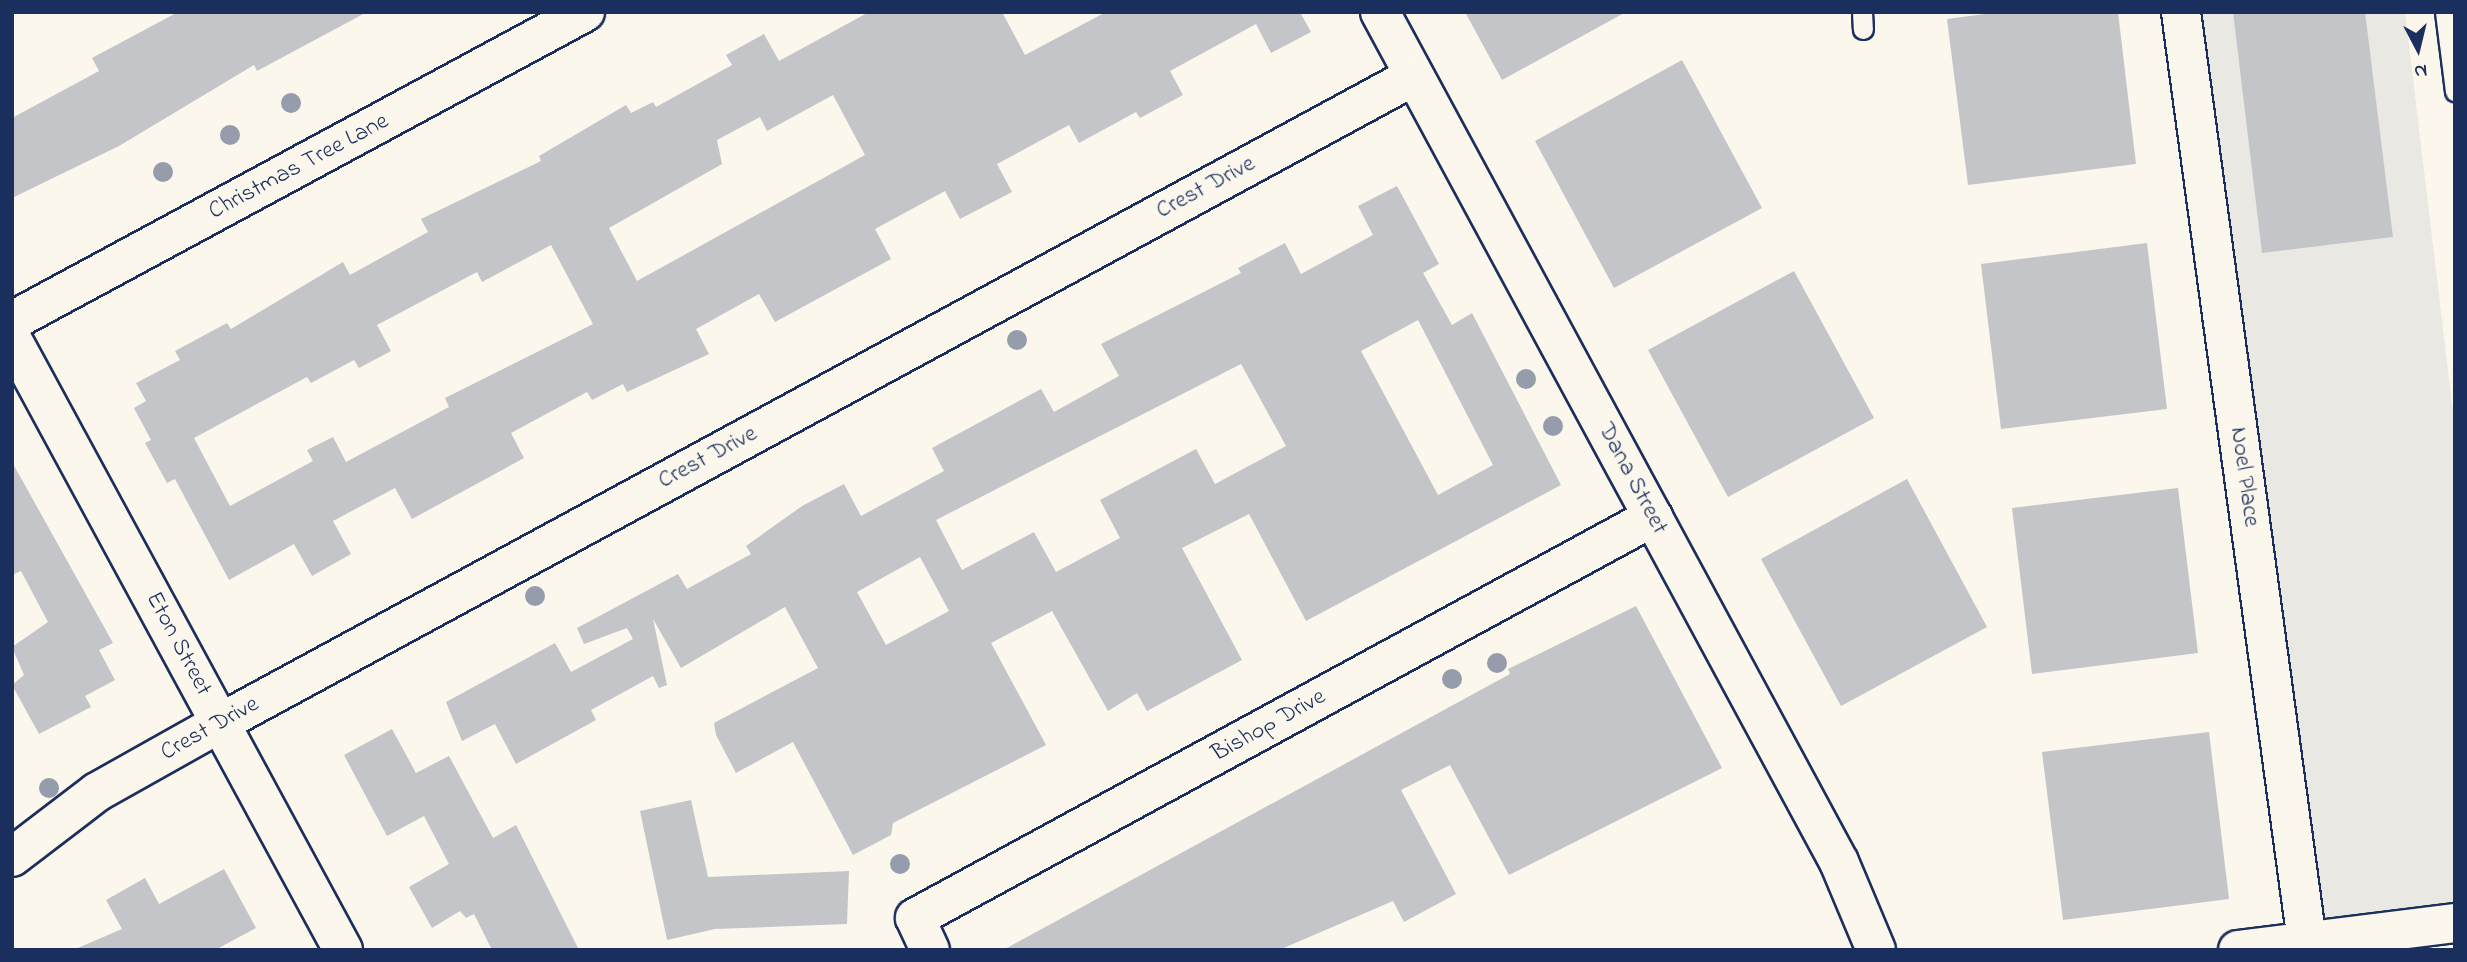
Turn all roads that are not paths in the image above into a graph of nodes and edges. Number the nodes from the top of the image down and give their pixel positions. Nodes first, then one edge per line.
1 (585, 12) edge
2 (1380, 12) edge
3 (2181, 12) edge
4 (2445, 12) edge
5 (1414, 76) junction
6 (2455, 92) edge
7 (12, 321) edge
8 (12, 339) edge
9 (1653, 517) junction
10 (220, 723) junction
11 (12, 857) edge
12 (2455, 923) edge
13 (2307, 941) junction
14 (343, 950) edge
15 (930, 950) edge
16 (1876, 950) edge
17 (2238, 950) edge

1 - 7 street, Christmas Tree Lane
2 - 5 street, Dana Street
3 - 13 street, Noel Place
4 - 6 lane
5 - 9 street, Dana Street
5 - 10 street, Crest Drive
8 - 10 street, Eton Street
9 - 15 street, Bishop Drive
9 - 16 street, Dana Street
10 - 11 street, Crest Drive
10 - 14 street, Eton Street
12 - 13 street
13 - 17 street

